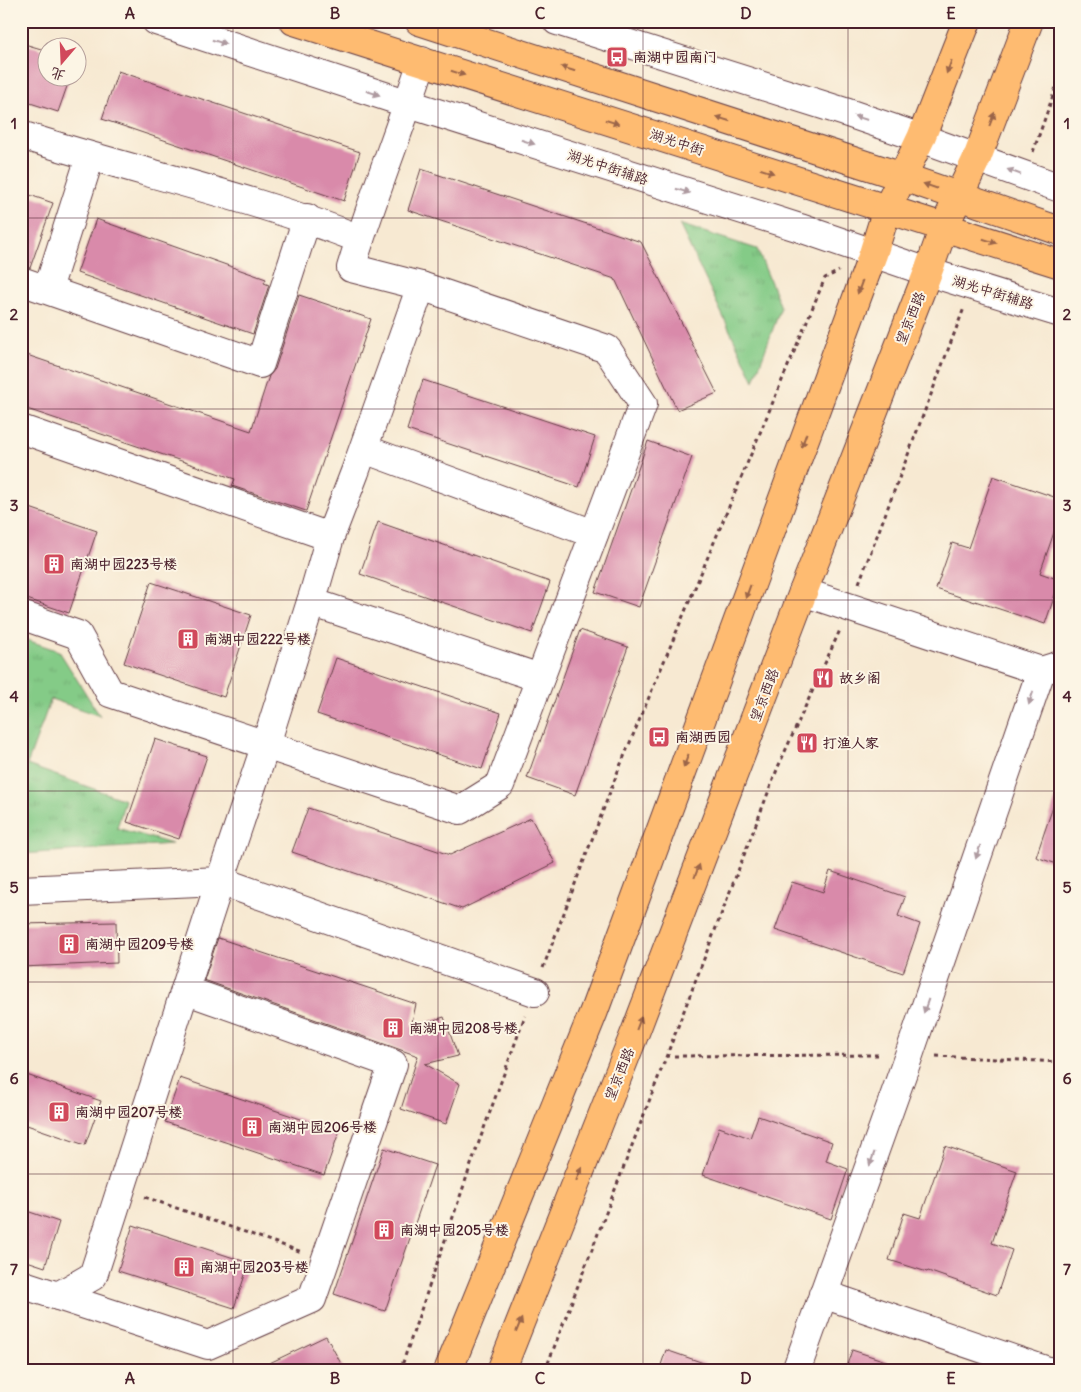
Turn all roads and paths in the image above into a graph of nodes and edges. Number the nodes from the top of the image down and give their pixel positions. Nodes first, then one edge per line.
1 (156, 21) edge
2 (294, 21) edge
3 (419, 21) edge
4 (557, 21) edge
5 (967, 21) edge
6 (1029, 21) edge
7 (422, 61) junction
8 (1060, 76) edge
9 (409, 104) junction
10 (21, 135) edge
11 (921, 138) junction
12 (90, 157) junction
13 (977, 158) junction
14 (1024, 176) junction
15 (903, 177) junction
16 (1060, 188) edge
17 (958, 195) junction
18 (887, 209) junction
19 (306, 218) junction
20 (944, 227) junction
21 (1060, 231) edge
22 (360, 239) junction
23 (873, 254) junction
24 (1060, 264) edge
25 (928, 272) junction
26 (21, 281) edge
27 (421, 286) junction
28 (972, 286) junction
29 (48, 290) junction
30 (1060, 313) edge
31 (21, 429) edge
32 (364, 449) junction
33 (594, 534) junction
34 (330, 537) junction
35 (803, 592) junction
36 (311, 602) junction
37 (850, 607) junction
38 (21, 615) edge
39 (1050, 668) edge
40 (540, 678) junction
41 (266, 744) junction
42 (220, 881) junction
43 (21, 890) edge
44 (185, 990) junction
45 (534, 992) junction
46 (909, 1055) junction
47 (666, 1056) junction
48 (1060, 1062) edge
49 (121, 1189) junction
50 (326, 1260) junction
51 (21, 1284) edge
52 (824, 1294) junction
53 (58, 1296) junction
54 (400, 1371) edge
55 (448, 1371) edge
56 (502, 1371) edge
57 (546, 1371) edge
58 (796, 1371) edge
59 (1048, 1371) edge

1 -> 9 street, 湖光中街辅路
2 - 7 main road, 湖光中街
15 -> 3 main road
11 -> 4 street
5 -> 11 main road
13 -> 6 main road, 望京西路
7 - 9 street
7 -> 18 main road, 湖光中街
8 - 14 path
9 - 22 street
9 -> 23 street, 湖光中街辅路
10 - 12 street
11 - 13 street
11 - 15 main road
12 - 19 street
12 - 29 street
14 -> 13 street
13 - 17 main road, 望京西路
14 - 16 street
17 -> 15 main road
15 - 18 main road
17 - 20 main road, 望京西路
17 - 21 main road
18 - 20 main road, 湖光中街
18 - 23 main road
19 - 22 street
19 - 29 street
20 -> 24 main road, 湖光中街
20 - 25 main road, 望京西路
22 - 27 street
23 - 25 street, 湖光中街辅路
23 - 45 path
23 -> 55 main road
25 - 28 street, 湖光中街辅路
25 - 35 main road, 望京西路
26 - 29 street
27 - 32 street
27 - 33 street
28 - 30 street, 湖光中街辅路
28 - 37 path
31 - 34 street
32 - 33 street
32 - 34 street
33 - 40 street
34 - 36 street
35 - 37 street
56 -> 35 main road, 望京西路
36 - 40 street
36 - 41 street
37 - 39 street
37 - 47 path
38 - 41 street
39 -> 46 street
40 - 41 street
41 - 42 street
42 - 43 street
42 - 44 street
42 - 45 street
44 - 49 street
44 - 50 street
45 - 54 path
46 - 47 path
46 - 48 path
46 -> 52 street
47 - 57 path
49 - 50 path
49 - 53 street
50 - 53 street
51 - 53 street
52 - 58 street
52 - 59 street

